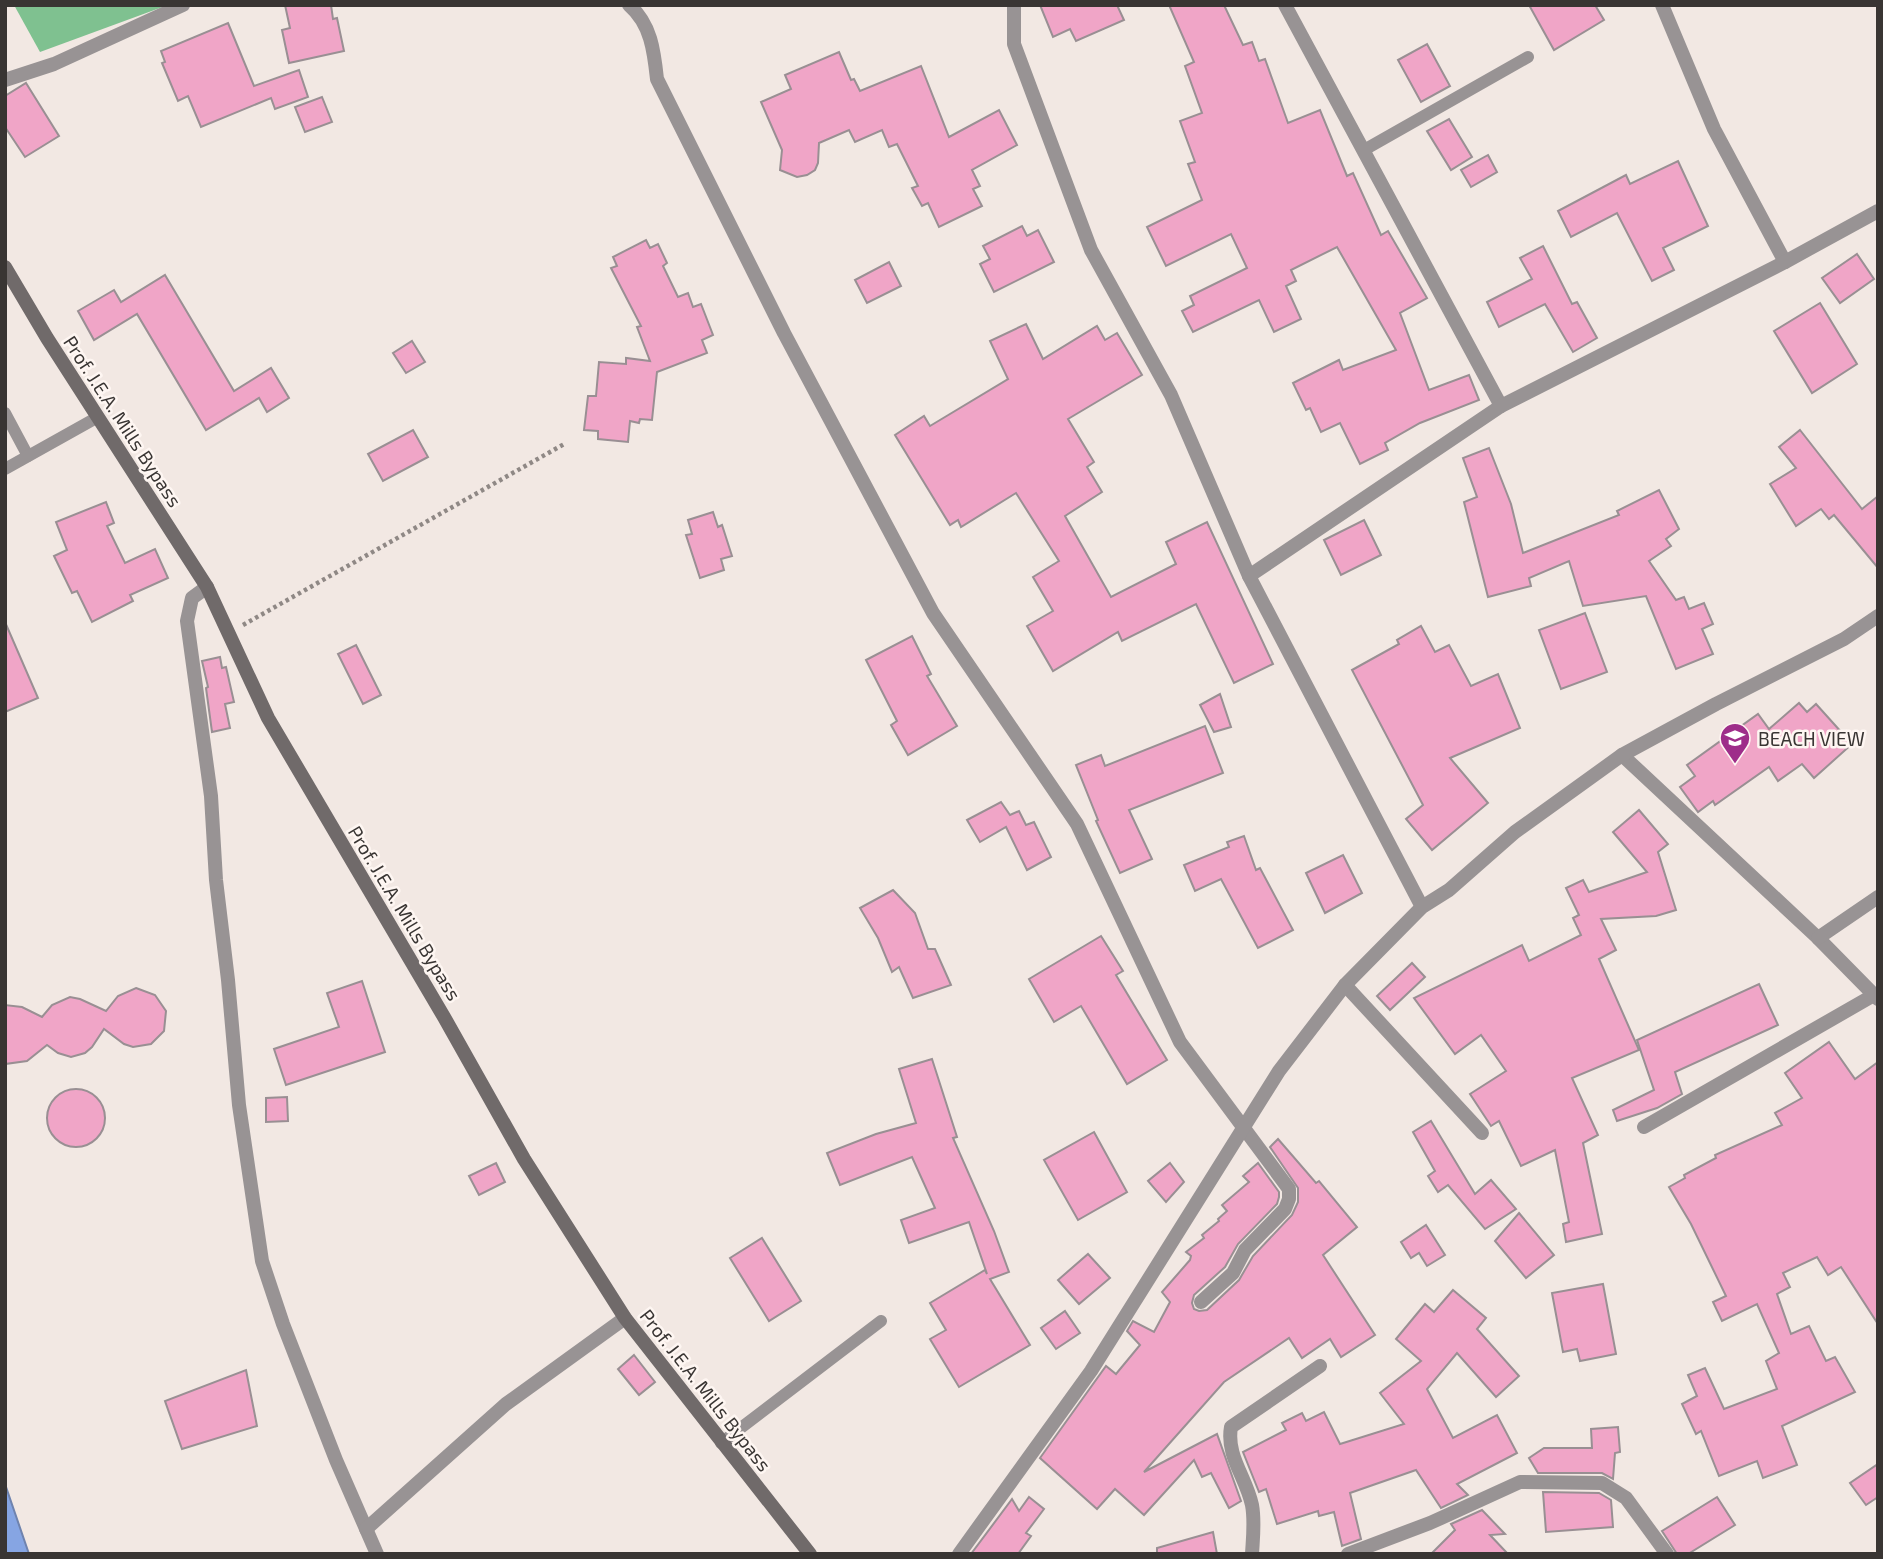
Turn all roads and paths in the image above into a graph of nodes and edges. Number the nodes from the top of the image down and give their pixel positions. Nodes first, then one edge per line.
1 (183, 5) edge
2 (629, 5) edge
3 (1014, 5) edge
4 (1285, 5) edge
5 (1662, 5) edge
6 (1528, 57) dead end
7 (5, 80) edge
8 (1364, 150) junction
9 (1878, 211) edge
10 (1785, 262) junction
11 (5, 267) edge
12 (1501, 406) junction
13 (5, 413) edge
14 (98, 417) junction
15 (566, 443) dead end
16 (28, 456) junction
17 (5, 468) edge
18 (1249, 576) junction
19 (207, 587) junction
20 (1878, 615) edge
21 (230, 632) junction
22 (1622, 755) junction
23 (1878, 897) edge
24 (1422, 907) junction
25 (1818, 938) junction
26 (1345, 985) junction
27 (1876, 997) edge
28 (1243, 1126) junction
29 (1644, 1127) dead end
30 (1482, 1133) dead end
31 (1201, 1302) dead end
32 (625, 1318) junction
33 (881, 1321) dead end
34 (1320, 1366) dead end
35 (721, 1443) junction
36 (366, 1529) junction
37 (377, 1554) edge
38 (810, 1554) edge
39 (959, 1554) edge
40 (1252, 1554) edge
41 (1348, 1554) edge
42 (1667, 1554) edge

1 - 7 street
2 - 28 street
3 - 18 street
4 - 8 street
5 - 10 street
6 - 8 lane
8 - 12 street
9 - 10 street
10 - 12 street
11 - 14 street, Prof. J.E.A. Mills Bypass
12 - 18 street
13 - 16 lane
14 - 16 lane
14 - 19 street, Prof. J.E.A. Mills Bypass
15 - 21 path
16 - 17 lane
18 - 24 street
19 - 21 street, Prof. J.E.A. Mills Bypass
19 - 36 street
20 - 22 street
21 - 32 street, Prof. J.E.A. Mills Bypass
22 - 24 street
22 - 25 street
23 - 25 street
24 - 26 street
25 - 27 street
26 - 28 street
26 - 30 street
27 - 29 street
28 - 31 street
28 - 39 street
32 - 35 street, Prof. J.E.A. Mills Bypass
32 - 36 street
33 - 35 lane
34 - 40 street
35 - 38 street, Prof. J.E.A. Mills Bypass
36 - 37 street
41 - 42 street

